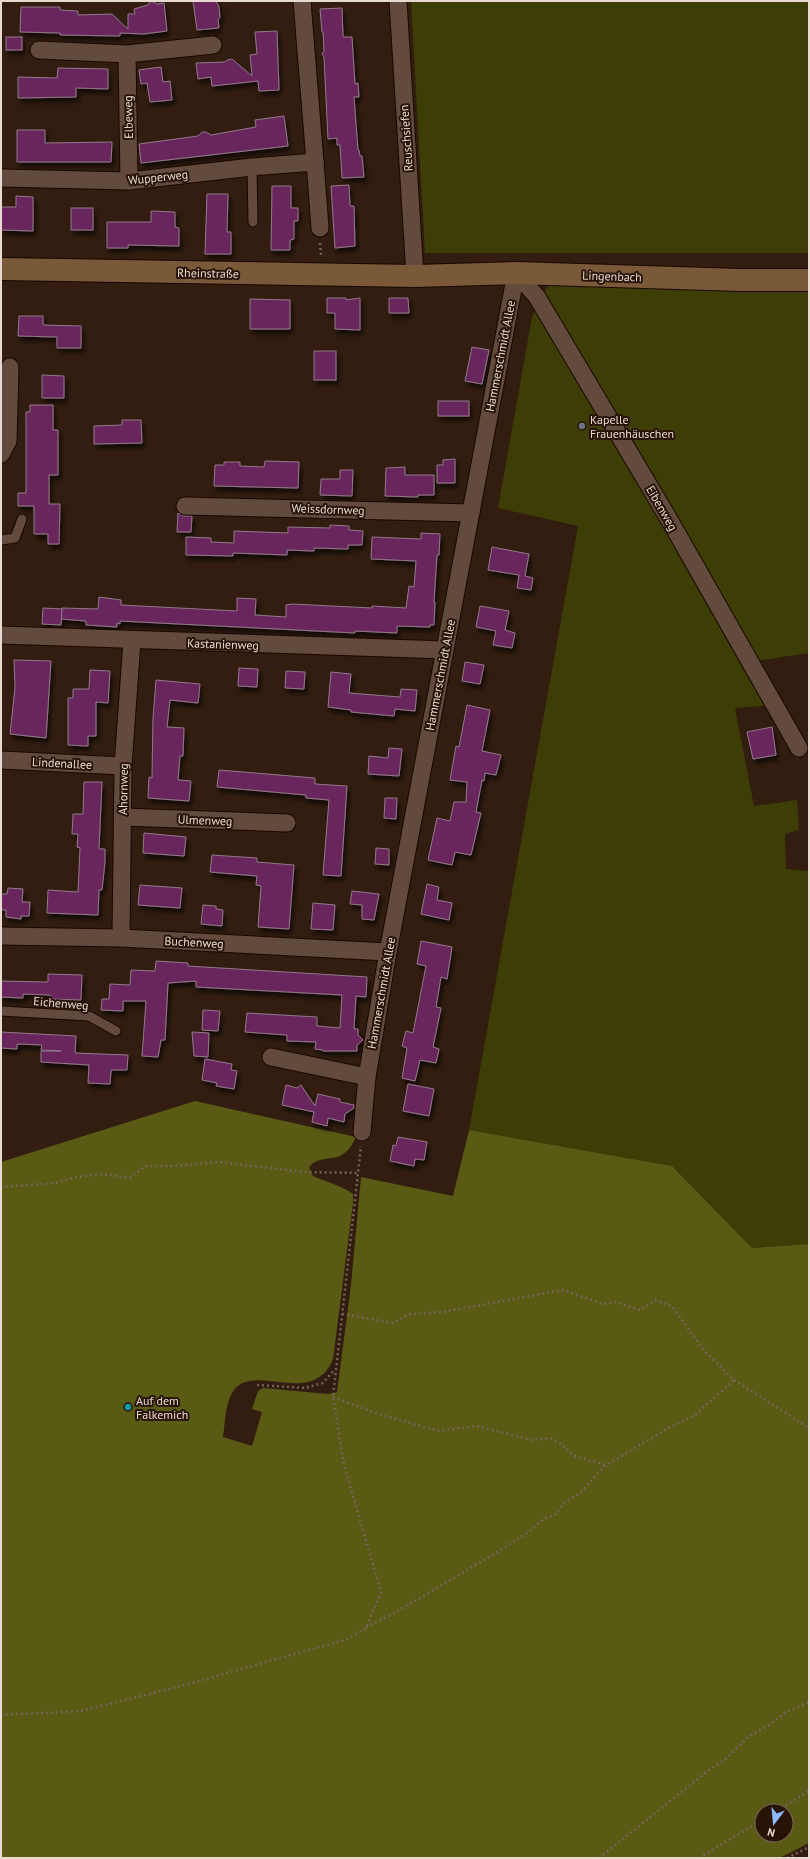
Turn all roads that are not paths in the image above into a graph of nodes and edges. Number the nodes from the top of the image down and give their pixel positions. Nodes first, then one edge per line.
1 (302, 1) edge
2 (398, 1) edge
3 (213, 45) dead end
4 (38, 50) dead end
5 (127, 54) junction
6 (315, 162) junction
7 (252, 167) junction
8 (1, 178) edge
9 (129, 181) junction
10 (252, 222) dead end
11 (320, 228) road end
12 (1, 269) edge
13 (516, 273) junction
14 (416, 276) junction
15 (809, 280) edge
16 (10, 367) dead end
17 (1, 454) edge
18 (185, 506) dead end
19 (471, 513) junction
20 (22, 519) dead end
21 (1, 540) edge
22 (1, 635) edge
23 (132, 641) junction
24 (445, 650) junction
25 (799, 748) dead end
26 (1, 760) edge
27 (123, 766) junction
28 (123, 817) junction
29 (286, 823) dead end
30 (1, 936) edge
31 (120, 938) junction
32 (388, 952) junction
33 (1, 1011) edge
34 (116, 1031) dead end
35 (271, 1056) dead end
36 (367, 1077) junction
37 (362, 1132) road end

1 - 6 street
2 - 14 street, Reuschsiefen
3 - 5 street
4 - 5 street
5 - 9 street, Elbeweg
6 - 7 street, Wupperweg
6 - 11 street
7 - 9 street, Wupperweg
7 - 10 lane
8 - 9 street, Wupperweg
12 - 14 street, Rheinstraße
13 - 14 street, Lingenbach
13 - 15 street, Lingenbach
13 - 19 street, Hammerschmidt Allee
13 - 25 street, Eibenweg
16 - 17 street
18 - 19 street, Weissdornweg
19 - 24 street, Hammerschmidt Allee
20 - 21 lane
22 - 23 street, Kastanienweg
23 - 24 street, Kastanienweg
23 - 27 street, Ahornweg
24 - 32 street, Hammerschmidt Allee
26 - 27 street, Lindenallee
27 - 28 street, Ahornweg
28 - 29 street, Ulmenweg
28 - 31 street, Ahornweg
30 - 31 street, Buchenweg
31 - 32 street, Buchenweg
32 - 36 street, Hammerschmidt Allee
33 - 34 lane, Eichenweg
35 - 36 street
36 - 37 street, Hammerschmidt Allee

